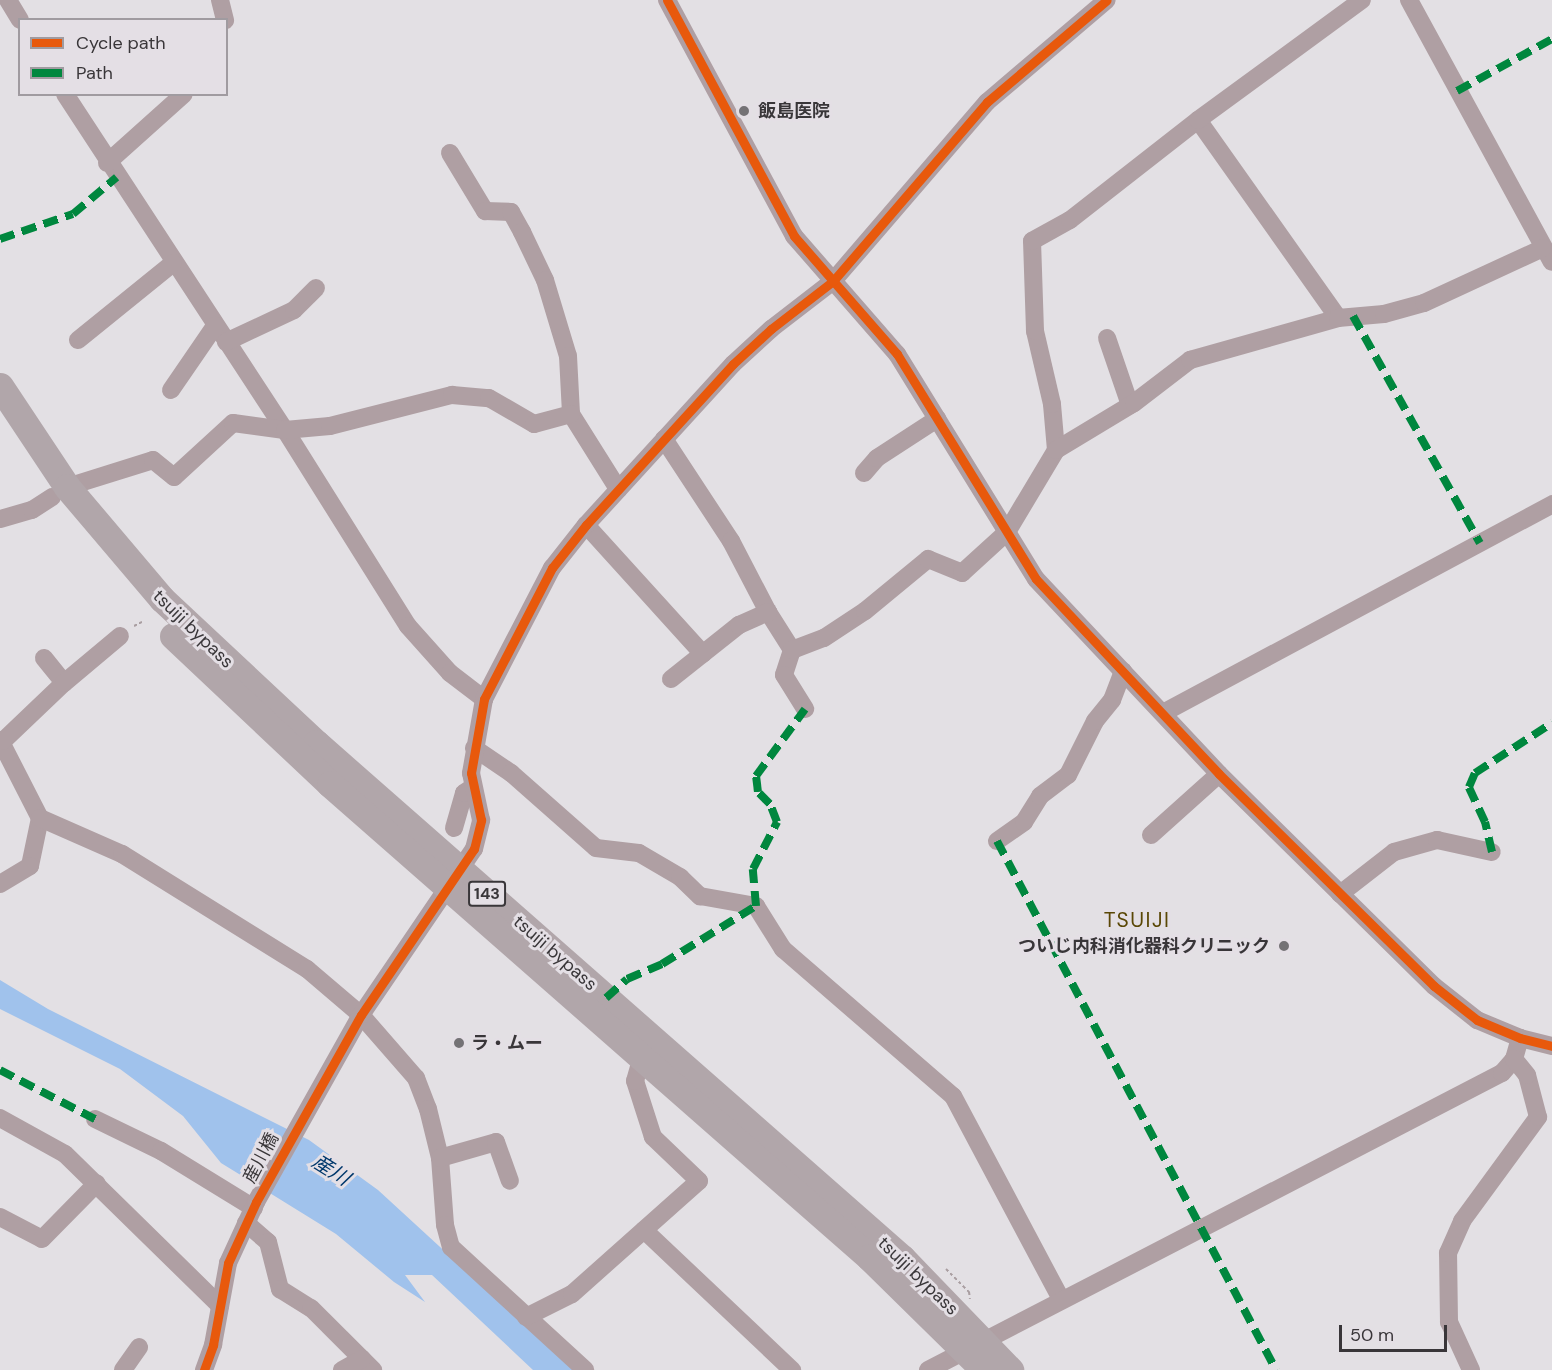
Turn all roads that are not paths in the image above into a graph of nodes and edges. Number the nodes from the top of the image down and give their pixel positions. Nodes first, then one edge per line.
1 (8, 0) edge
2 (220, 0) edge
3 (667, 0) edge
4 (1107, 0) edge
5 (1362, 0) edge
6 (1409, 0) edge
7 (19, 18) edge
8 (224, 18) edge
9 (66, 96) edge
10 (182, 96) edge
11 (1198, 120) junction
12 (450, 153) dead end
13 (107, 163) junction
14 (1548, 255) edge
15 (173, 263) junction
16 (833, 281) junction
17 (316, 288) dead end
18 (1338, 318) junction
19 (215, 326) junction
20 (1107, 338) dead end
21 (78, 340) dead end
22 (226, 342) junction
23 (0, 386) edge
24 (171, 390) dead end
25 (1130, 405) junction
26 (571, 414) junction
27 (937, 419) junction
28 (0, 421) edge
29 (285, 430) junction
30 (664, 438) junction
31 (1056, 450) junction
32 (864, 473) dead end
33 (618, 489) junction
34 (59, 492) junction
35 (1552, 504) edge
36 (0, 519) edge
37 (586, 525) junction
38 (1007, 532) junction
39 (768, 612) junction
40 (126, 632) road end
41 (792, 650) junction
42 (703, 654) junction
43 (44, 658) dead end
44 (1123, 671) junction
45 (671, 680) dead end
46 (64, 683) junction
47 (484, 699) junction
48 (805, 709) dead end
49 (1163, 713) junction
50 (2, 741) edge
51 (474, 748) junction
52 (1218, 774) junction
53 (473, 787) junction
54 (40, 818) junction
55 (454, 828) dead end
56 (1151, 835) dead end
57 (997, 841) dead end
58 (1492, 852) dead end
59 (452, 878) junction
60 (0, 884) edge
61 (1340, 894) junction
62 (361, 1015) junction
63 (1520, 1038) junction
64 (1552, 1046) edge
65 (1514, 1059) junction
66 (641, 1060) junction
67 (0, 1118) edge
68 (95, 1119) dead end
69 (440, 1158) junction
70 (510, 1181) dead end
71 (97, 1183) junction
72 (252, 1211) junction
73 (1, 1219) edge
74 (644, 1230) junction
75 (1061, 1299) junction
76 (220, 1306) junction
77 (526, 1317) junction
78 (975, 1345) junction
79 (140, 1347) dead end
80 (368, 1365) edge
81 (123, 1370) edge
82 (204, 1370) edge
83 (342, 1370) edge
84 (585, 1370) edge
85 (792, 1370) edge
86 (928, 1370) edge
87 (984, 1370) edge
88 (1010, 1370) edge
89 (1471, 1370) edge

1 - 7 street
2 - 8 street
3 - 16 street
4 - 16 street, 産川橋
5 - 11 street
6 - 14 street
9 - 13 street
10 - 13 street
11 - 18 street
11 - 31 street
12 - 26 street
13 - 15 street
14 - 18 street
15 - 19 street
15 - 21 street
16 - 27 street
16 - 30 street, 産川橋
17 - 22 street
18 - 25 street
19 - 22 street
19 - 24 street
20 - 25 street
22 - 29 street
23 - 34 highway, tsuiji bypass / 143
25 - 31 street
26 - 29 street
26 - 33 street
27 - 32 street
27 - 38 street
28 - 34 highway, tsuiji bypass / 143
29 - 34 street
29 - 47 street
30 - 33 street, 産川橋
30 - 39 street
31 - 38 street
33 - 37 street, 産川橋
34 - 36 street
34 - 59 highway, tsuiji bypass / 143
35 - 49 street
37 - 42 street
37 - 47 street, 産川橋
38 - 41 street
38 - 44 street
39 - 41 street
39 - 42 street
40 - 46 street
41 - 48 street
42 - 45 street
43 - 46 street
44 - 49 street
44 - 57 street
46 - 50 street
47 - 51 street, 産川橋
49 - 52 street
50 - 54 street
51 - 53 street, 産川橋
51 - 75 street
52 - 56 street
52 - 61 street
53 - 55 street
53 - 59 street, 産川橋
54 - 60 street
54 - 62 street
58 - 61 street
59 - 62 street, 産川橋
59 - 66 highway, tsuiji bypass / 143
59 - 78 highway, tsuiji bypass / 143
61 - 63 street
62 - 69 street
62 - 72 street, 産川橋
63 - 64 street
63 - 65 street
65 - 75 street
65 - 89 street
66 - 74 street
66 - 78 highway, tsuiji bypass / 143
67 - 71 street
68 - 72 street
69 - 70 street
69 - 77 street
71 - 73 street
71 - 76 street
72 - 76 street, 産川橋
72 - 80 street
74 - 77 street
74 - 85 street
75 - 78 street
76 - 82 street, 産川橋
77 - 84 street
78 - 86 street
78 - 87 highway, tsuiji bypass / 143
78 - 88 highway, tsuiji bypass / 143
79 - 81 street
80 - 83 street

